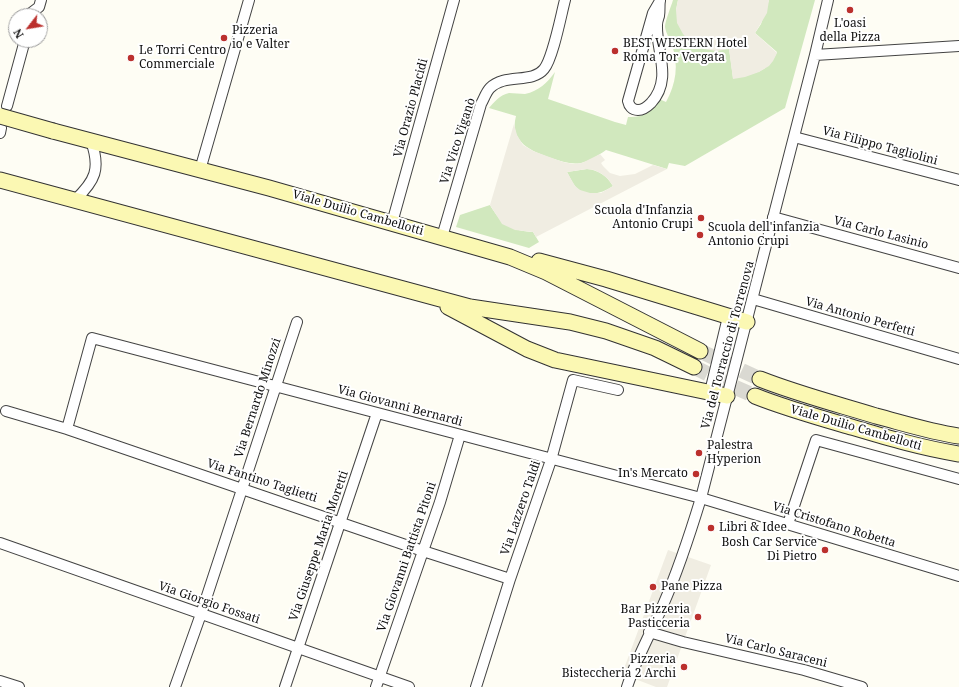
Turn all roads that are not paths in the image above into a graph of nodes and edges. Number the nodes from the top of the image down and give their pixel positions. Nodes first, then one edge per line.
1 (248, 0) edge
2 (454, 0) edge
3 (565, 0) edge
4 (660, 0) edge
5 (828, 0) edge
6 (959, 46) edge
7 (23, 48) edge
8 (815, 55) junction
9 (2, 121) edge
10 (794, 137) junction
11 (91, 141) junction
12 (200, 170) junction
13 (0, 180) edge
14 (959, 180) edge
15 (75, 200) junction
16 (773, 218) junction
17 (392, 223) junction
18 (442, 237) junction
19 (510, 257) junction
20 (959, 268) edge
21 (424, 294) junction
22 (753, 300) junction
23 (728, 317) junction
24 (297, 322) dead end
25 (747, 322) junction
26 (700, 351) tunnel mouth
27 (959, 359) edge
28 (694, 367) tunnel mouth
29 (760, 379) tunnel mouth
30 (275, 386) junction
31 (618, 390) dead end
32 (710, 392) junction
33 (728, 396) junction
34 (755, 396) tunnel mouth
35 (6, 411) dead end
36 (377, 413) junction
37 (68, 429) junction
38 (460, 435) junction
39 (959, 436) edge
40 (959, 454) edge
41 (551, 460) junction
42 (959, 479) edge
43 (242, 489) junction
44 (701, 498) junction
45 (342, 522) junction
46 (788, 524) junction
47 (0, 543) edge
48 (423, 550) junction
49 (959, 576) edge
50 (510, 579) junction
51 (201, 614) junction
52 (649, 632) junction
53 (297, 648) junction
54 (380, 677) junction
55 (0, 680) edge
56 (628, 682) edge
57 (19, 687) edge
58 (175, 687) edge
59 (285, 687) edge
60 (376, 687) edge
61 (409, 687) edge
62 (476, 687) edge
63 (862, 687) edge

1 - 12 street
2 - 17 street, Via Orazio Placidi
3 - 18 street, Via Vico Viganò
4 - 4 street
5 - 8 street, Via del Torraccio di Torrenova
6 - 8 street
7 - 9 street
8 - 10 street, Via del Torraccio di Torrenova
9 - 11 main road, Viale Duilio Cambellotti, bridge
10 - 14 street, Via Filippo Tagliolini
10 - 16 street, Via del Torraccio di Torrenova
11 - 12 main road, Viale Duilio Cambellotti
11 - 15 street
12 - 17 main road, Viale Duilio Cambellotti
13 - 15 main road
15 - 21 main road
16 - 20 street, Via Carlo Lasinio
16 - 22 street, Via del Torraccio di Torrenova
17 - 18 main road, Viale Duilio Cambellotti
18 - 19 main road, Viale Duilio Cambellotti
19 - 23 main road
19 - 26 main road, Viale Duilio Cambellotti
21 - 28 main road
21 - 32 main road
22 - 25 street, Via del Torraccio di Torrenova
22 - 27 street, Via Antonio Perfetti
23 - 25 main road
23 - 32 street, Via del Torraccio di Torrenova
24 - 30 street, Via Bernardo Minozzi
25 - 33 street, Via del Torraccio di Torrenova
29 - 39 main road, Viale Duilio Cambellotti
30 - 36 street, Via Giovanni Bernardi
30 - 37 street, Via Giovanni Bernardi
30 - 43 street, Via Bernardo Minozzi
31 - 41 street, Via Lazzero Taldi
32 - 33 main road
33 - 44 street, Via del Torraccio di Torrenova
34 - 40 main road, Viale Duilio Cambellotti
35 - 37 street, Via Fantino Taglietti
36 - 38 street, Via Giovanni Bernardi
36 - 45 street, Via Giuseppe Maria Moretti
37 - 43 street, Via Fantino Taglietti
38 - 41 street, Via Giovanni Bernardi
38 - 48 street, Via Giovanni Battista Pitoni
41 - 44 street, Via Giovanni Bernardi
41 - 50 street, Via Lazzero Taldi
42 - 46 street
43 - 45 street, Via Fantino Taglietti
43 - 51 street, Via Bernardo Minozzi
44 - 46 street, Via Cristofano Robetta
44 - 52 street, Via del Torraccio di Torrenova
45 - 48 street, Via Fantino Taglietti
45 - 53 street, Via Giuseppe Maria Moretti
46 - 49 street, Via Cristofano Robetta
47 - 51 street, Via Giorgio Fossati
48 - 50 street, Via Fantino Taglietti
48 - 54 street, Via Giovanni Battista Pitoni
50 - 62 street, Via Lazzero Taldi
51 - 53 street, Via Giorgio Fossati
51 - 58 street, Via Bernardo Minozzi
52 - 56 street, Via del Torraccio di Torrenova
52 - 63 street, Via Carlo Saraceni
53 - 54 street, Via Giorgio Fossati
53 - 59 street, Via Giuseppe Maria Moretti
54 - 60 street, Via Giovanni Battista Pitoni
54 - 61 street, Via Giorgio Fossati
55 - 57 street

